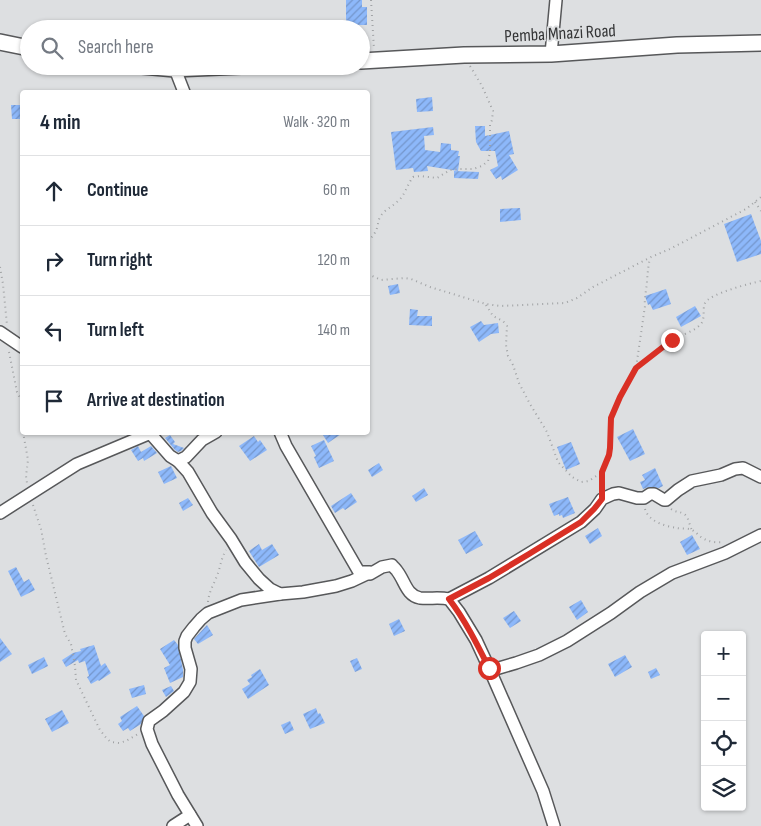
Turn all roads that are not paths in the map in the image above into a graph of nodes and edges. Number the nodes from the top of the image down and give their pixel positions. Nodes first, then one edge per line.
1 (556, 0) edge
2 (0, 42) edge
3 (761, 44) edge
4 (20, 46) edge
5 (552, 54) junction
6 (370, 61) edge
7 (177, 75) edge
8 (183, 90) edge
9 (4, 334) edge
10 (20, 346) edge
11 (144, 435) edge
12 (152, 435) edge
13 (211, 435) edge
14 (281, 435) edge
15 (178, 461) junction
16 (761, 477) edge
17 (0, 513) edge
18 (761, 535) edge
19 (370, 572) junction
20 (280, 594) junction
21 (449, 599) junction
22 (489, 668) junction
23 (190, 815) junction
24 (173, 826) edge
25 (197, 826) edge
26 (554, 826) edge

1 - 5 street
2 - 4 main road
3 - 5 main road, Pemba Mnazi Road
5 - 6 main road, Pemba Mnazi Road
7 - 8 street
9 - 10 street
11 - 17 street
12 - 15 street
13 - 15 street
14 - 19 street
15 - 20 street
16 - 21 street
18 - 22 street
19 - 20 street
19 - 21 street
20 - 23 street
21 - 22 street
22 - 26 street
23 - 24 street
23 - 25 street

